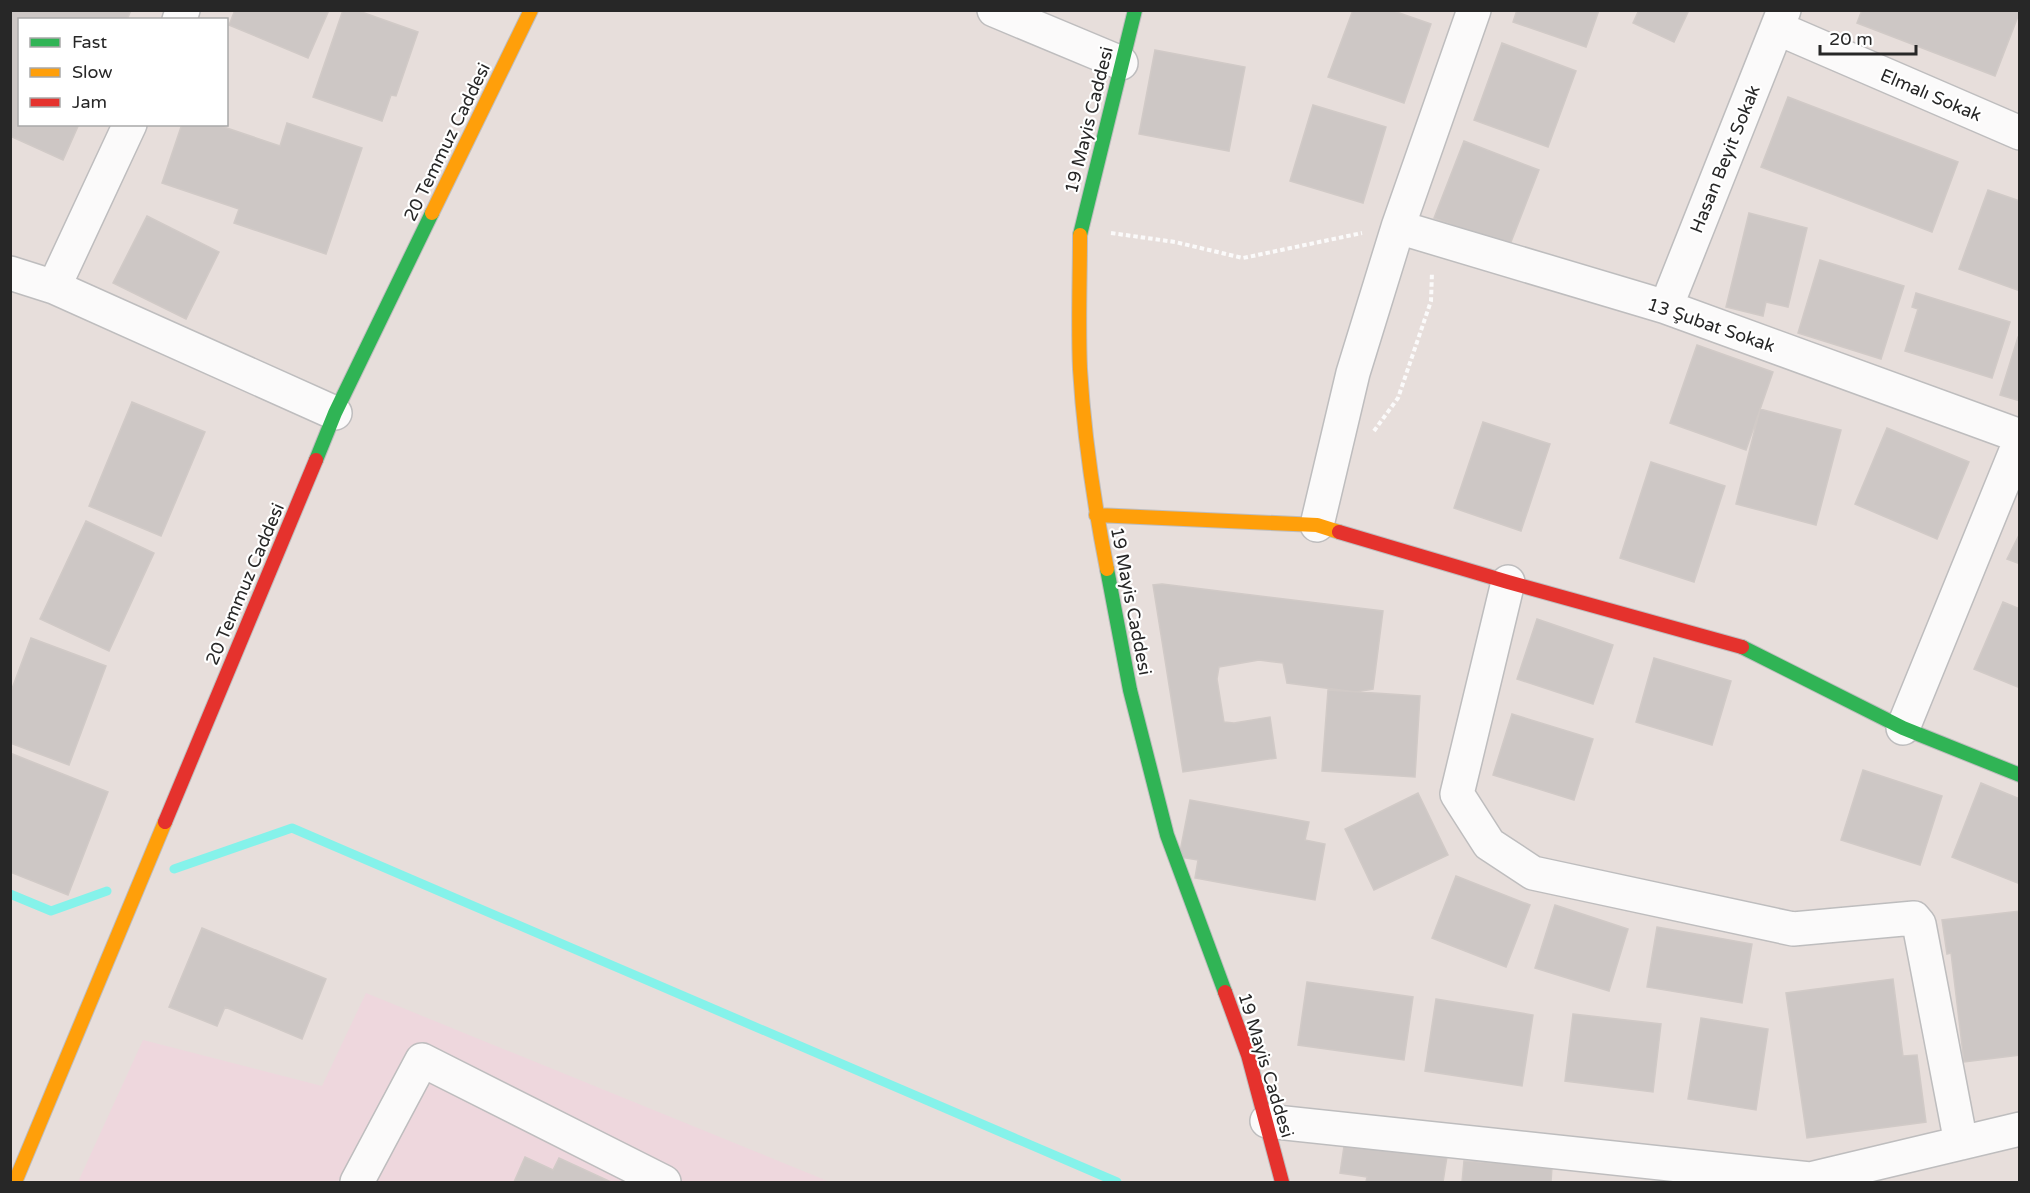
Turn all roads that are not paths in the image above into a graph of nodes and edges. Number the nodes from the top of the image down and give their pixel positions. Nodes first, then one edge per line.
1 (531, 10) edge
2 (994, 10) edge
3 (1135, 10) edge
4 (1474, 10) edge
5 (1780, 19) edge
6 (1121, 63) junction
7 (129, 126) edge
8 (2019, 133) edge
9 (1398, 227) junction
10 (10, 273) edge
11 (54, 287) junction
12 (1666, 307) junction
13 (335, 413) junction
14 (2019, 439) edge
15 (1096, 515) junction
16 (1317, 525) junction
17 (1508, 582) junction
18 (1903, 728) junction
19 (2019, 775) edge
20 (1267, 1121) junction
21 (2019, 1129) edge
22 (1961, 1143) junction
23 (15, 1182) edge
24 (357, 1182) edge
25 (664, 1182) edge
26 (1282, 1182) edge

1 - 13 street, 20 Temmuz Caddesi
2 - 6 street
3 - 6 street, 19 Mayis Caddesi
4 - 9 street
5 - 8 street, Elmalı Sokak
5 - 12 street, Hasan Beyit Sokak
6 - 15 street, 19 Mayis Caddesi
7 - 11 street
9 - 12 street, 13 Şubat Sokak
9 - 16 street
10 - 11 street
11 - 13 street
12 - 14 street, 13 Şubat Sokak
13 - 23 street, 20 Temmuz Caddesi
14 - 18 street
15 - 16 street
15 - 20 street, 19 Mayis Caddesi
16 - 17 street
17 - 18 street
17 - 22 street
18 - 19 street
20 - 22 street
20 - 26 street, 19 Mayis Caddesi
21 - 22 street
24 - 25 street

